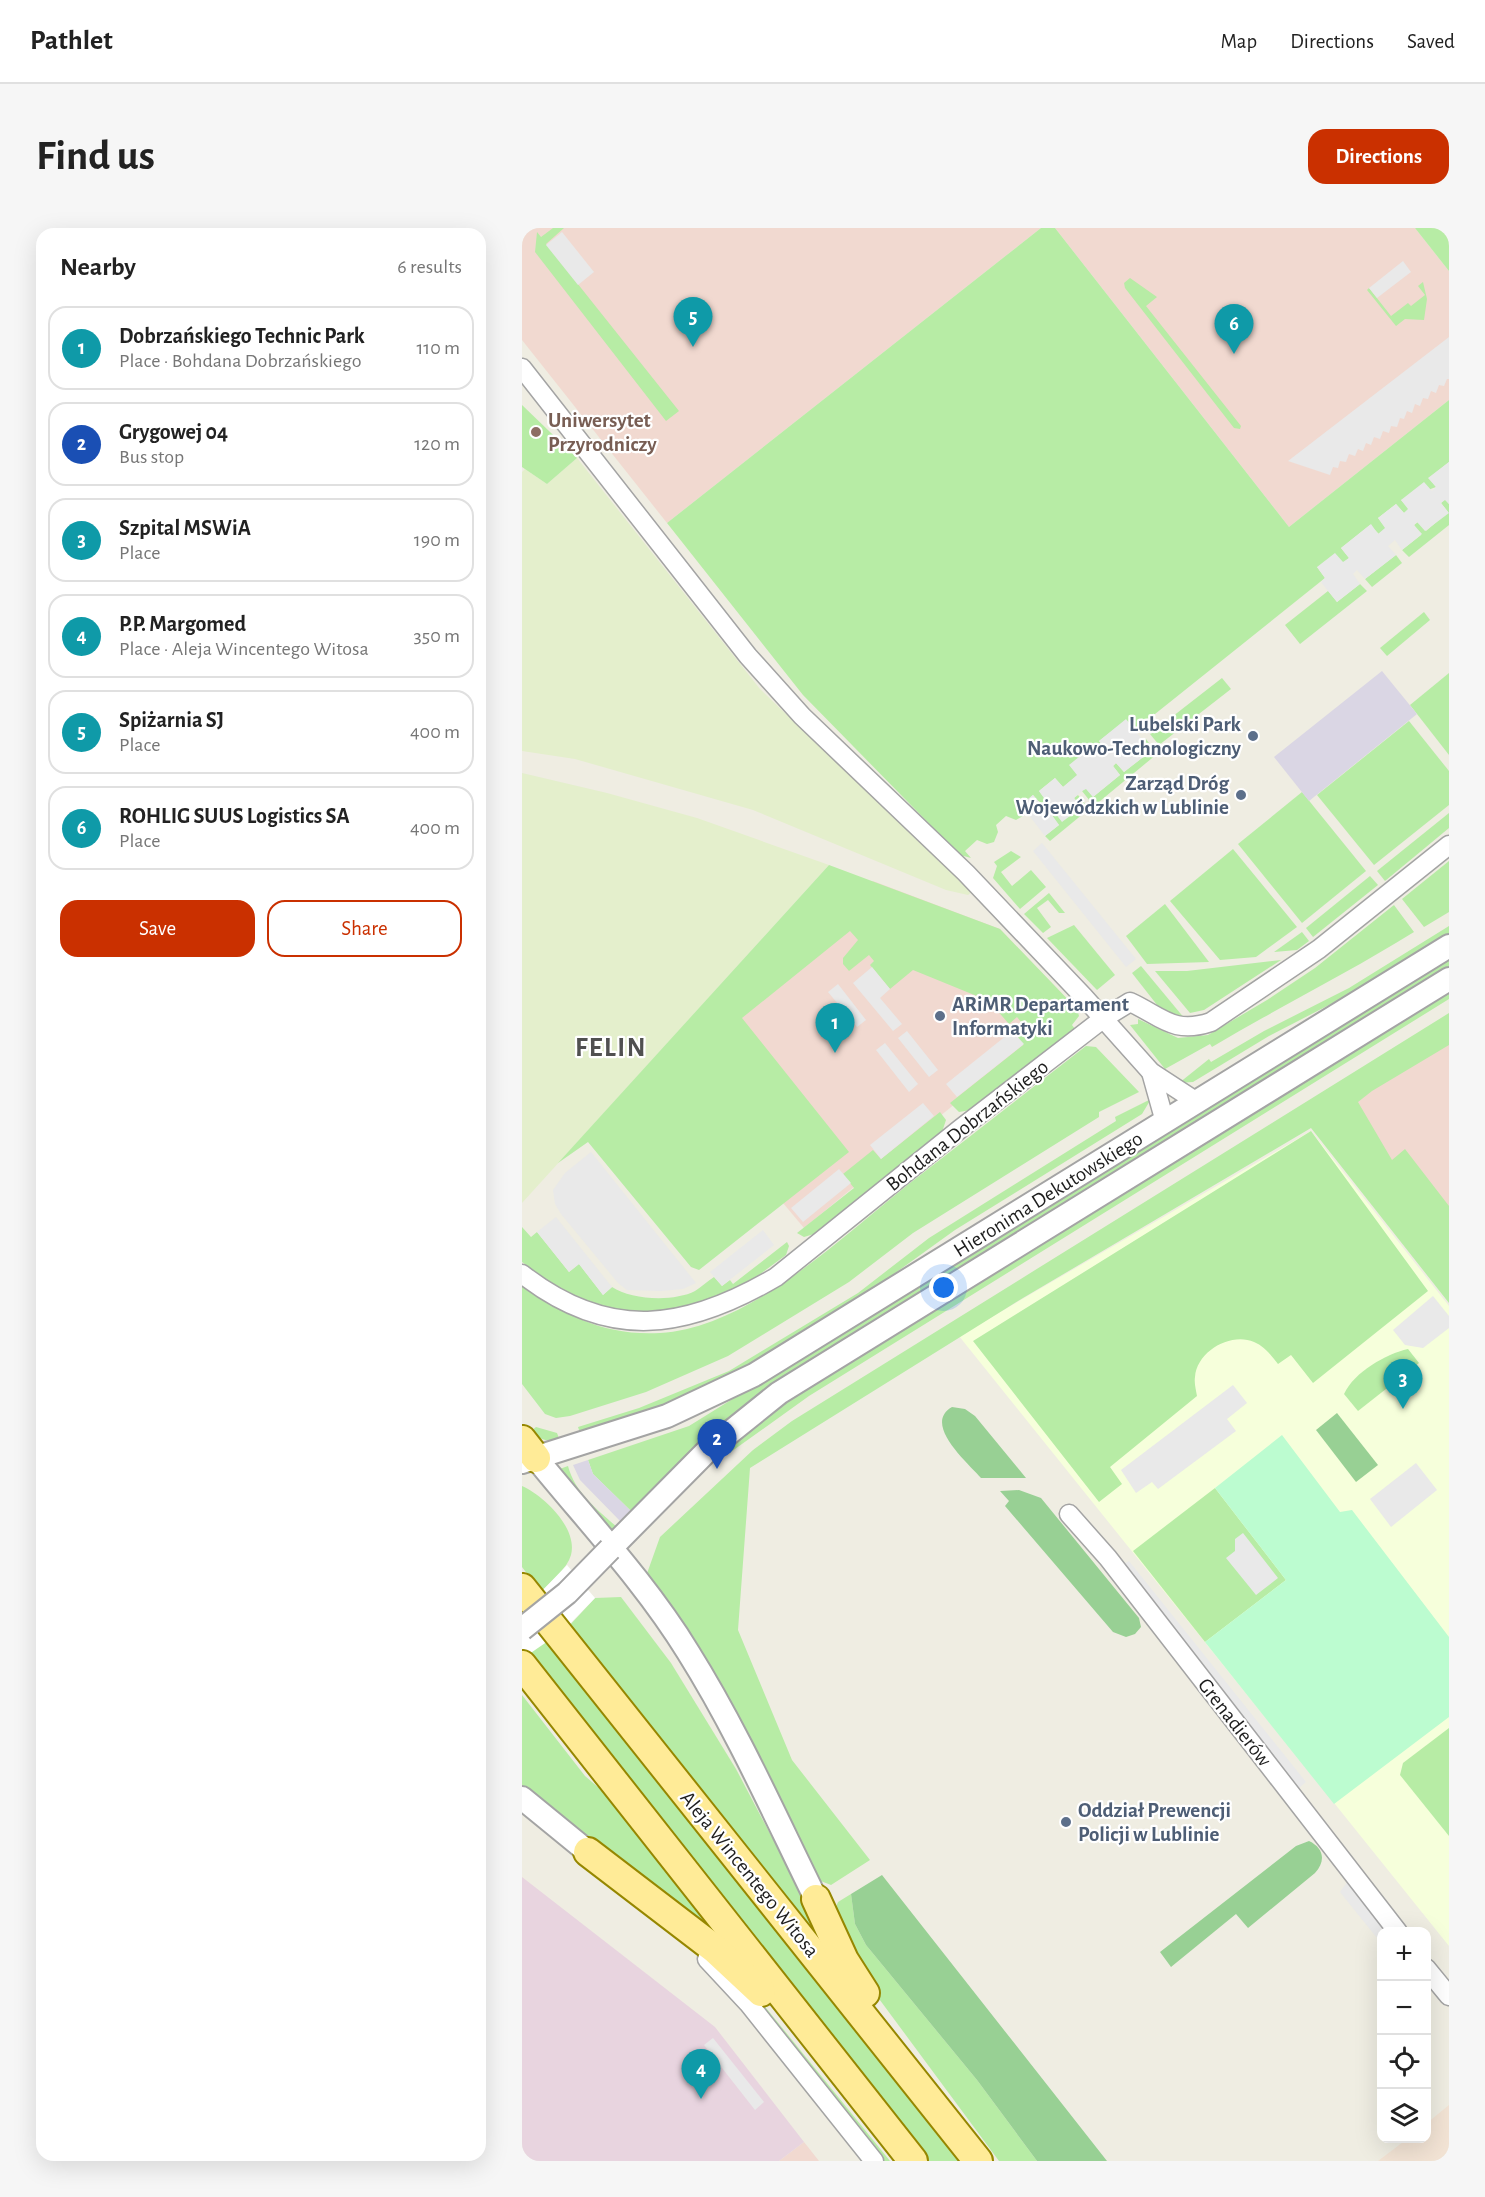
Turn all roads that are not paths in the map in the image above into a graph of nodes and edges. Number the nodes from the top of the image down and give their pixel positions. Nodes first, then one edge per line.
1 (522, 368) edge
2 (1449, 845) edge
3 (1449, 946) edge
4 (1449, 980) edge
5 (1104, 1018) junction
6 (1151, 1072) junction
7 (1197, 1102) junction
8 (1165, 1122) junction
9 (522, 1274) edge
10 (527, 1454) edge
11 (1069, 1514) dead end
12 (610, 1549) junction
13 (522, 1587) edge
14 (522, 1629) edge
15 (522, 1665) edge
16 (522, 1798) edge
17 (588, 1852) junction
18 (816, 1899) joint
19 (1394, 1927) edge
20 (1431, 1974) edge
21 (1449, 1996) edge
22 (874, 2161) edge
23 (908, 2161) edge
24 (913, 2161) edge
25 (979, 2161) edge

1 - 5 street
2 - 5 street, Bohdana Dobrzańskiego
3 - 7 street, Hieronima Dekutowskiego
4 - 12 street, Hieronima Dekutowskiego
5 - 6 street
5 - 9 street, Bohdana Dobrzańskiego
6 - 7 street
6 - 8 street
7 - 8 street, Hieronima Dekutowskiego
8 - 10 street, Hieronima Dekutowskiego
10 - 12 street, Aleja Wincentego Witosa
11 - 19 street, Grenadierów
12 - 14 street, Hieronima Dekutowskiego, bridge
12 - 18 street, Aleja Wincentego Witosa
13 - 25 main road, Aleja Wincentego Witosa
15 - 24 main road
16 - 17 street
17 - 22 street
17 - 23 main road
18 - 25 main road
20 - 21 street

